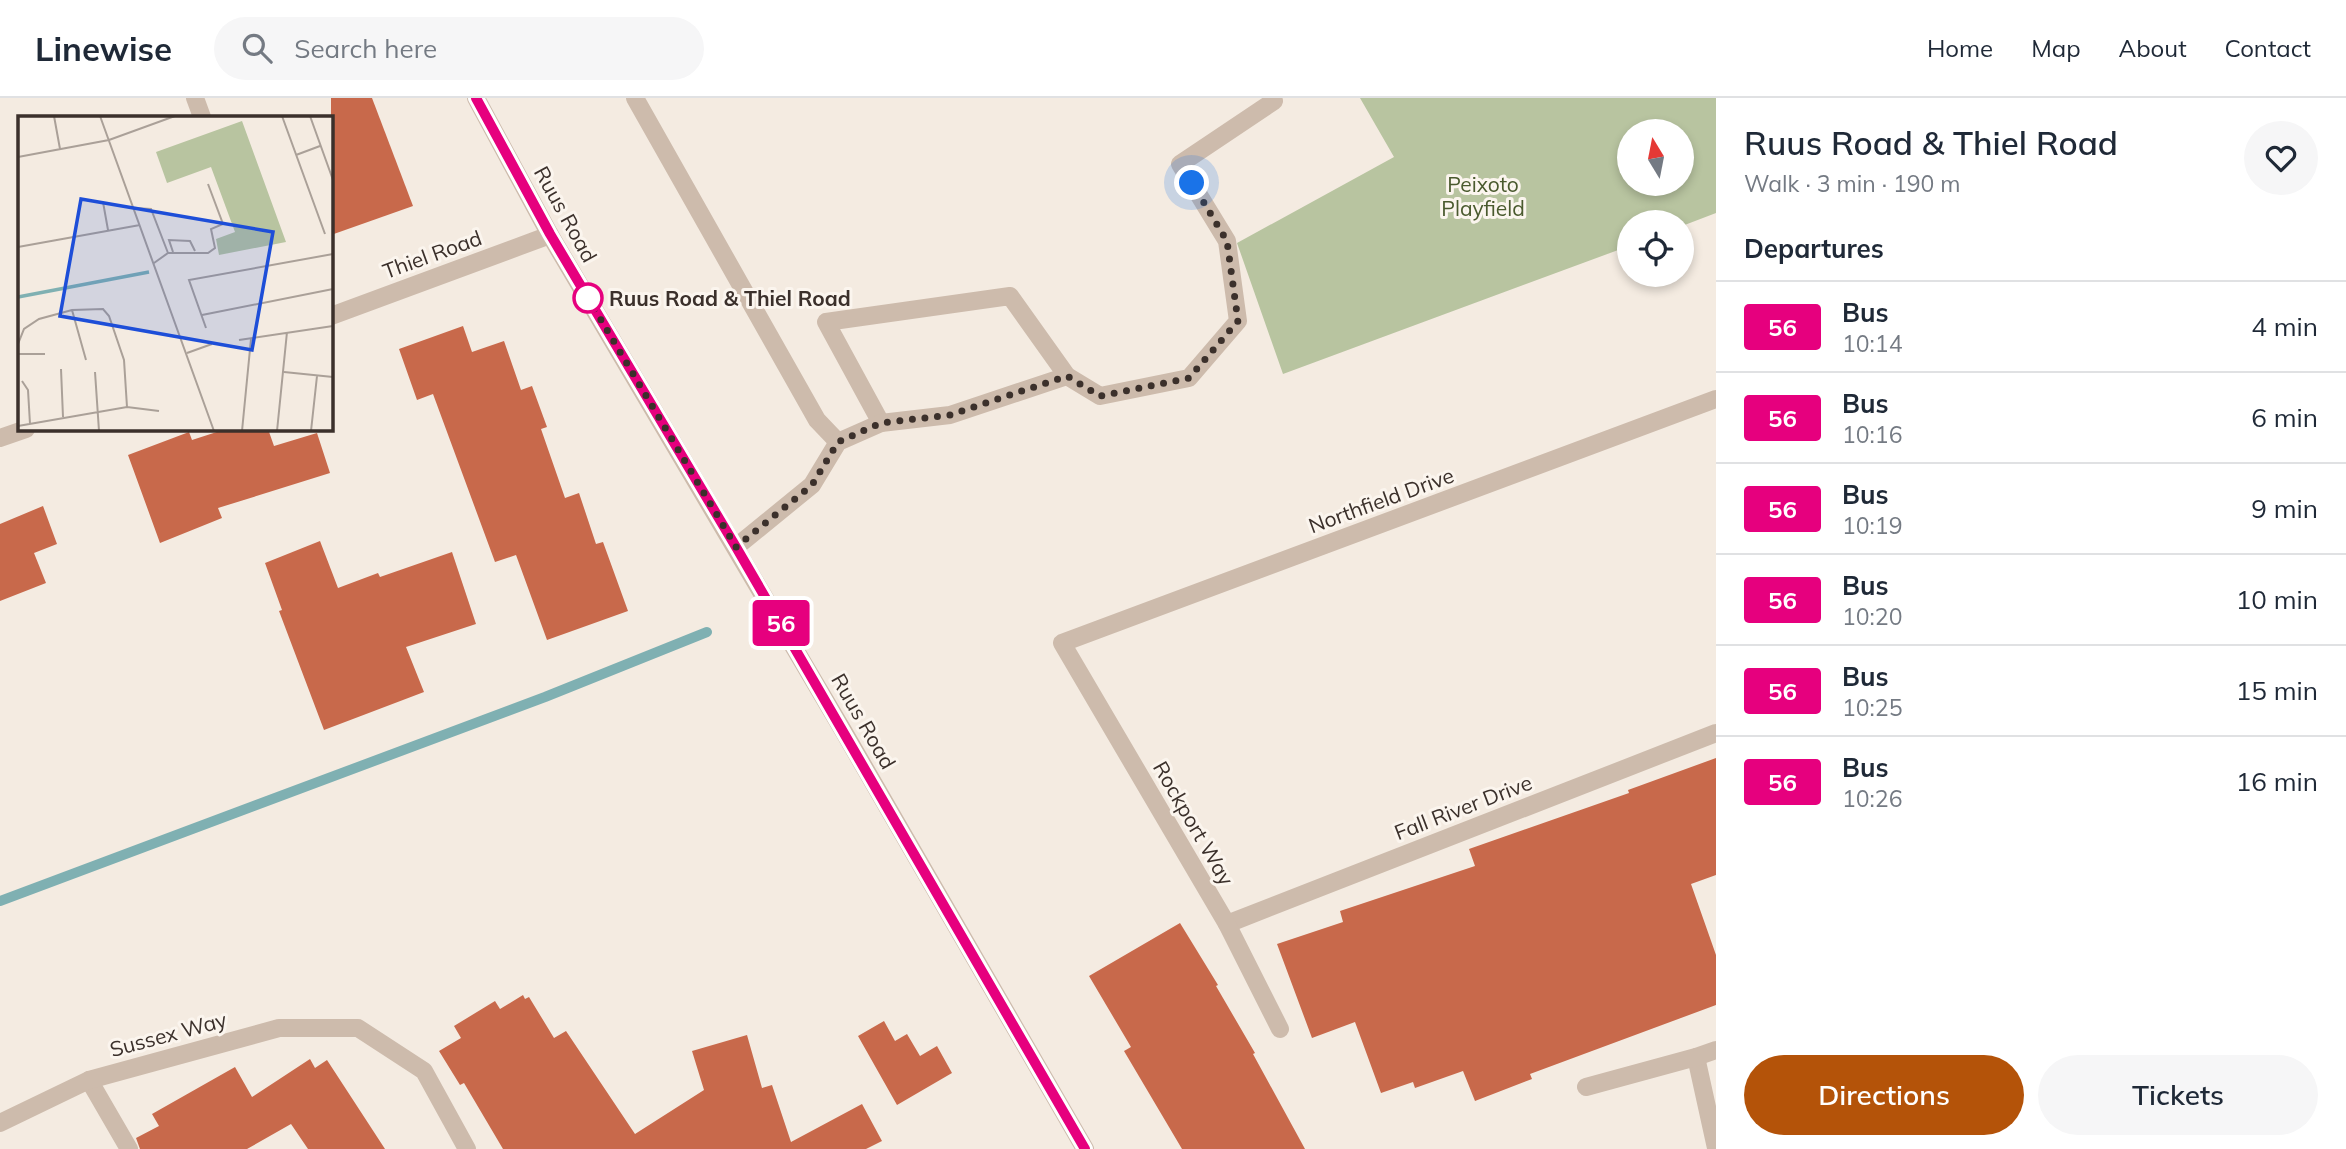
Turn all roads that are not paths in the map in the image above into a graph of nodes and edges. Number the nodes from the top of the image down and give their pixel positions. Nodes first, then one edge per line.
1 (195, 98) edge
2 (478, 98) edge
3 (635, 98) edge
4 (1272, 98) edge
5 (202, 116) edge
6 (550, 234) junction
7 (332, 316) edge
8 (1067, 376) junction
9 (1716, 399) edge
10 (881, 423) junction
11 (23, 430) edge
12 (0, 438) edge
13 (838, 442) junction
14 (736, 547) junction
15 (1062, 643) joint
16 (1716, 733) edge
17 (1227, 924) junction
18 (1280, 1029) dead end
19 (1716, 1050) edge
20 (1696, 1057) junction
21 (89, 1080) junction
22 (1586, 1087) dead end
23 (0, 1123) edge
24 (1716, 1148) edge
25 (129, 1149) edge
26 (467, 1149) edge
27 (1085, 1149) edge

1 - 5 street
2 - 6 street, Ruus Road
3 - 13 street
4 - 8 street
6 - 7 street, Thiel Road
6 - 14 street, Ruus Road
8 - 10 street
8 - 10 street
9 - 15 street, Northfield Drive
10 - 13 street
11 - 12 street
13 - 14 street
14 - 27 street, Ruus Road
15 - 17 street, Rockport Way
16 - 17 street, Fall River Drive
17 - 18 street, Rockport Way
19 - 20 street
20 - 22 street
20 - 24 street
21 - 23 street, Sussex Way
21 - 25 street
21 - 26 street, Sussex Way

